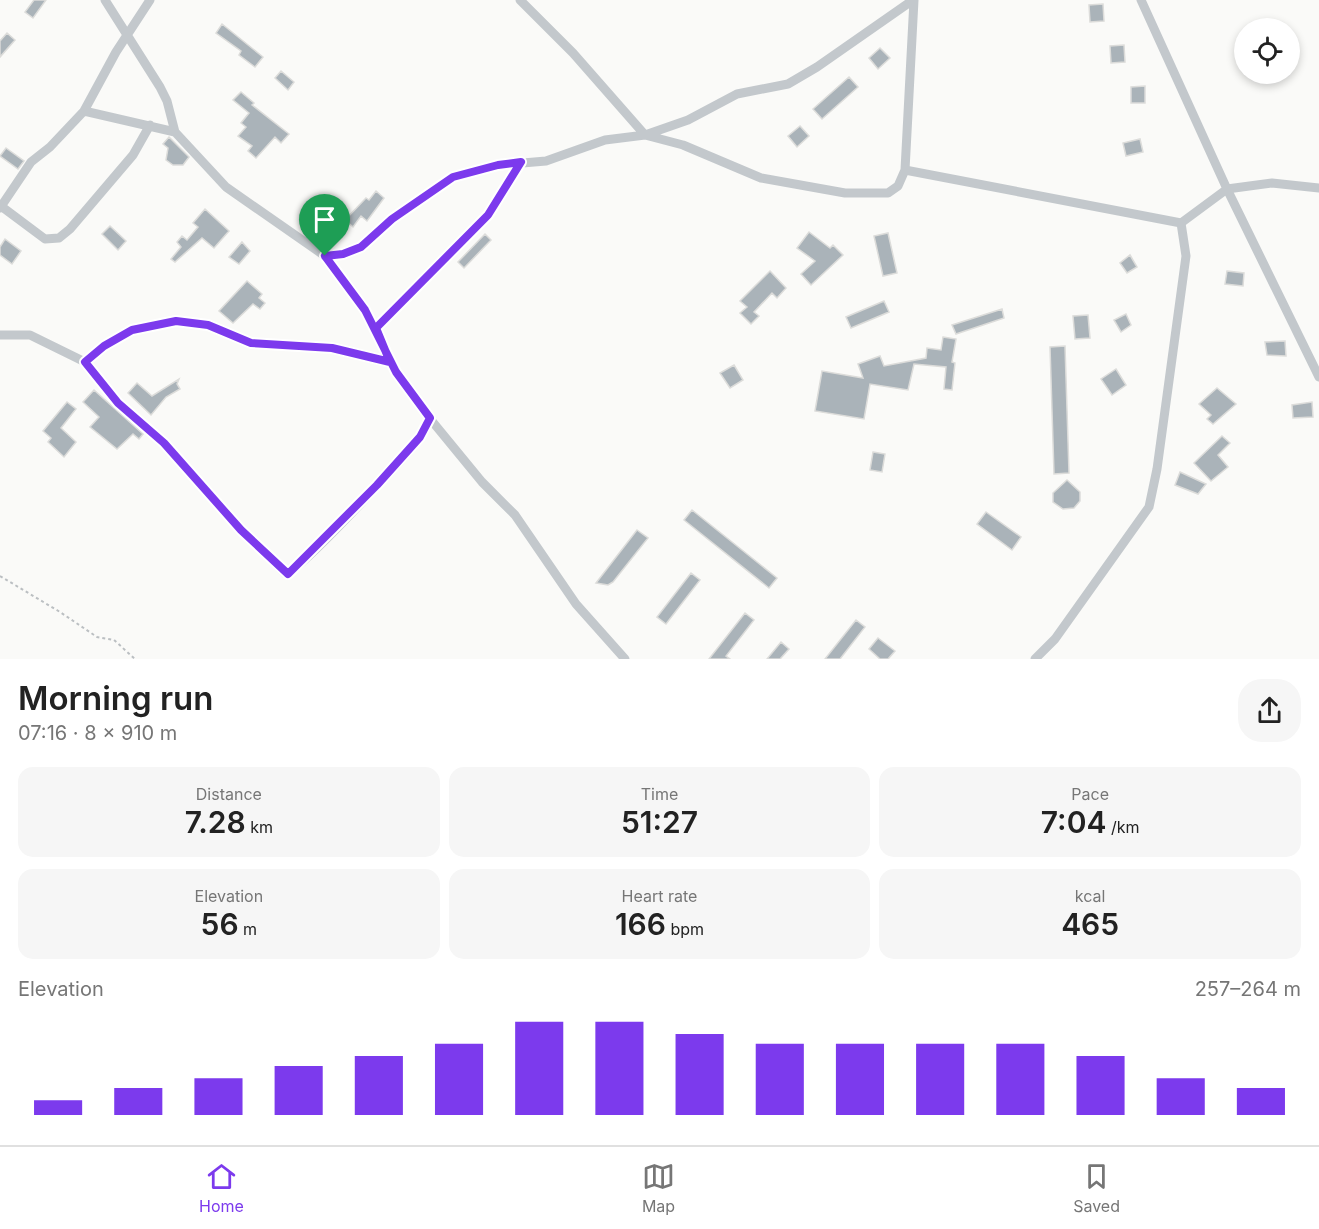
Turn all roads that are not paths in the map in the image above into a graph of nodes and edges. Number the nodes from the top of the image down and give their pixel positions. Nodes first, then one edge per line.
1 (105, 0) edge
2 (150, 0) edge
3 (520, 0) edge
4 (913, 0) edge
5 (1141, 0) edge
6 (127, 34) junction
7 (84, 111) junction
8 (150, 125) junction
9 (175, 132) junction
10 (645, 135) junction
11 (905, 170) junction
12 (1319, 188) edge
13 (1227, 189) junction
14 (2, 202) edge
15 (1181, 223) junction
16 (325, 256) junction
17 (0, 335) edge
18 (85, 362) junction
19 (390, 362) junction
20 (1319, 377) edge
21 (430, 418) junction
22 (625, 659) edge
23 (1035, 659) edge

1 - 6 street
2 - 6 street
3 - 10 street
4 - 10 street
4 - 11 street
5 - 13 street
6 - 7 street
6 - 9 street
7 - 8 street
7 - 14 street
8 - 9 street
8 - 14 street
9 - 16 street
10 - 11 street
10 - 16 street
11 - 15 street
12 - 13 street
13 - 15 street
13 - 20 street
15 - 23 street
16 - 19 street
17 - 18 street
18 - 19 street
18 - 21 street
19 - 21 street
21 - 22 street

